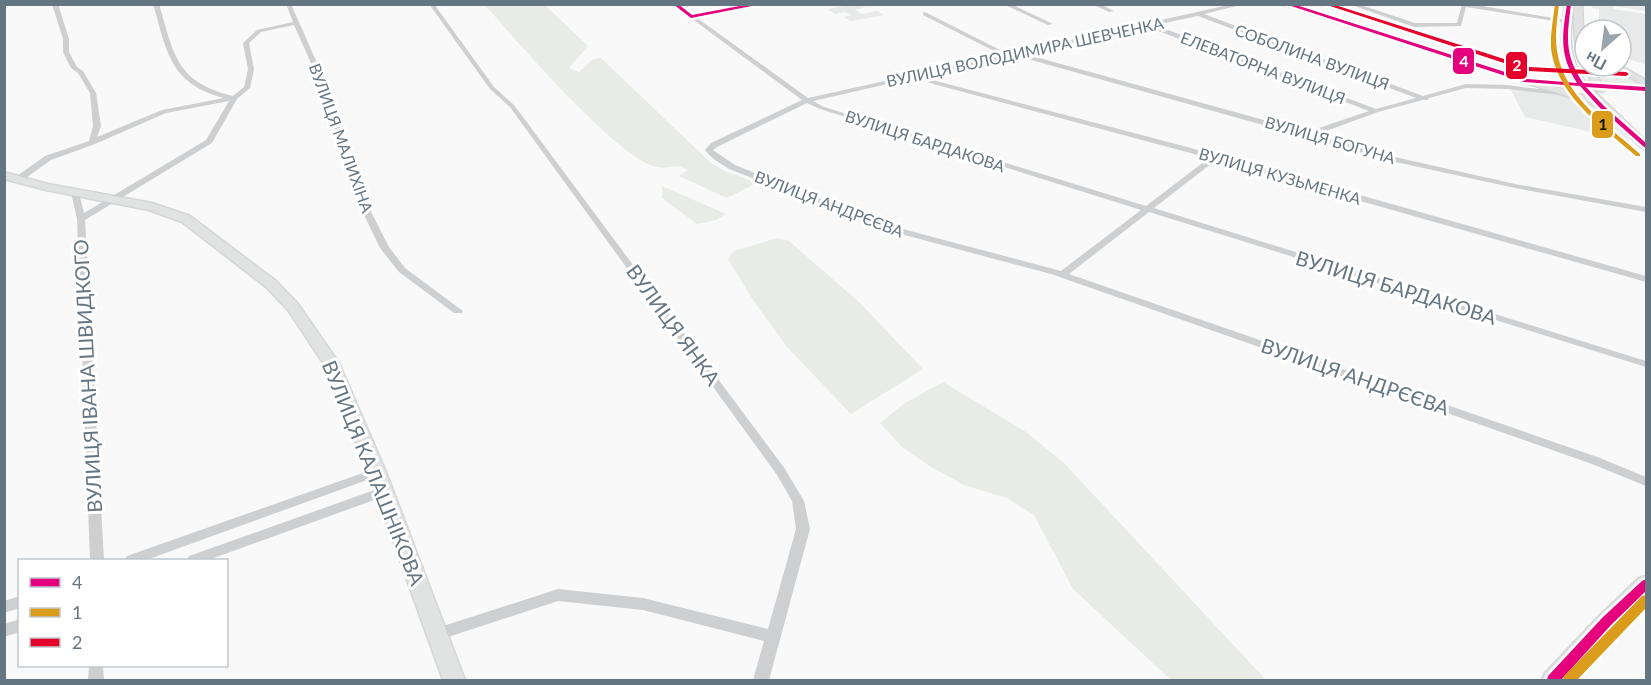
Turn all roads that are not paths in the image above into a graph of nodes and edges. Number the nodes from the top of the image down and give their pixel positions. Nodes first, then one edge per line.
1 (55, 4) edge
2 (156, 4) edge
3 (288, 4) edge
4 (431, 4) edge
5 (674, 4) edge
6 (763, 4) edge
7 (1005, 4) edge
8 (1094, 4) edge
9 (1212, 4) edge
10 (1243, 4) edge
11 (1285, 4) edge
12 (1351, 4) edge
13 (1569, 4) edge
14 (1224, 9) junction
15 (1111, 11) dead end
16 (925, 14) dead end
17 (1198, 14) junction
18 (691, 17) junction
19 (1567, 21) junction
20 (296, 23) junction
21 (1050, 24) dead end
22 (1149, 25) junction
23 (1013, 55) junction
24 (1633, 76) edge
25 (913, 77) junction
26 (1594, 78) edge
27 (1526, 81) junction
28 (1647, 83) edge
29 (1583, 84) junction
30 (1507, 87) junction
31 (1600, 87) junction
32 (1647, 89) edge
33 (1561, 93) junction
34 (234, 98) junction
35 (1426, 99) junction
36 (807, 100) junction
37 (1603, 105) junction
38 (1376, 111) junction
39 (1309, 134) junction
40 (1647, 134) edge
41 (92, 142) junction
42 (1647, 146) edge
43 (1215, 157) junction
44 (11, 177) edge
45 (75, 193) junction
46 (112, 200) junction
47 (1146, 210) junction
48 (1647, 210) edge
49 (81, 219) junction
50 (1062, 275) junction
51 (1647, 279) edge
52 (458, 311) dead end
53 (1647, 364) edge
54 (377, 472) junction
55 (1647, 482) edge
56 (383, 492) junction
57 (96, 559) edge
58 (138, 559) edge
59 (199, 559) edge
60 (1647, 584) edge
61 (439, 634) junction
62 (772, 636) junction
63 (454, 681) edge
64 (761, 681) edge
65 (1553, 681) edge

1 - 41 street
2 - 34 street
3 - 20 street, ВУЛИЦЯ МАЛИХІНА
4 - 62 street, ВУЛИЦЯ ЯНКА
5 - 18 street, ВУЛИЦЯ БАРДАКОВА
6 - 18 street
7 - 21 street
8 - 15 street
9 - 14 street
10 - 14 street, ВУЛИЦЯ ВОЛОДИМИРА ШЕВЧЕНКА
11 - 27 street
12 - 19 street
13 - 19 street
14 - 17 street, ВУЛИЦЯ ВОЛОДИМИРА ШЕВЧЕНКА
16 - 23 street, ВУЛИЦЯ БОГУНА
17 - 22 street, ВУЛИЦЯ ВОЛОДИМИРА ШЕВЧЕНКА
17 - 35 street, СОБОЛИНА ВУЛИЦЯ
18 - 36 street, ВУЛИЦЯ БАРДАКОВА
19 - 29 street
20 - 34 street
20 - 52 street, ВУЛИЦЯ МАЛИХІНА
22 - 23 street, ВУЛИЦЯ ВОЛОДИМИРА ШЕВЧЕНКА
22 - 38 street, ЕЛЕВАТОРНА ВУЛИЦЯ
23 - 25 street, ВУЛИЦЯ ВОЛОДИМИРА ШЕВЧЕНКА
23 - 39 street, ВУЛИЦЯ БОГУНА
24 - 28 street
25 - 36 street, ВУЛИЦЯ ВОЛОДИМИРА ШЕВЧЕНКА
25 - 43 street, ВУЛИЦЯ КУЗЬМЕНКА
26 - 31 street
27 - 29 street
27 - 30 street
27 - 33 street
29 - 31 street
29 - 37 street
30 - 33 street
30 - 35 street
31 - 32 street
31 - 40 street
33 - 37 street
34 - 41 street
34 - 46 street
35 - 38 street
36 - 47 street, ВУЛИЦЯ БАРДАКОВА
36 - 50 street, ВУЛИЦЯ АНДРЄЄВА
37 - 42 street
38 - 39 street
39 - 48 street, ВУЛИЦЯ БОГУНА
41 - 44 street
43 - 47 street
43 - 51 street, ВУЛИЦЯ КУЗЬМЕНКА
44 - 45 street, ВУЛИЦЯ КАЛАШНІКОВА
45 - 46 street, ВУЛИЦЯ КАЛАШНІКОВА
45 - 49 street, ВУЛИЦЯ ІВАНА ШВИДКОГО
46 - 49 street
46 - 54 street, ВУЛИЦЯ КАЛАШНІКОВА
47 - 50 street
47 - 53 street, ВУЛИЦЯ БАРДАКОВА
49 - 57 street, ВУЛИЦЯ ІВАНА ШВИДКОГО
50 - 55 street, ВУЛИЦЯ АНДРЄЄВА
54 - 56 street, ВУЛИЦЯ КАЛАШНІКОВА
54 - 58 street
56 - 59 street
56 - 61 street, ВУЛИЦЯ КАЛАШНІКОВА
60 - 65 street
61 - 62 street
61 - 63 street, ВУЛИЦЯ КАЛАШНІКОВА
62 - 64 street, ВУЛИЦЯ ЯНКА

